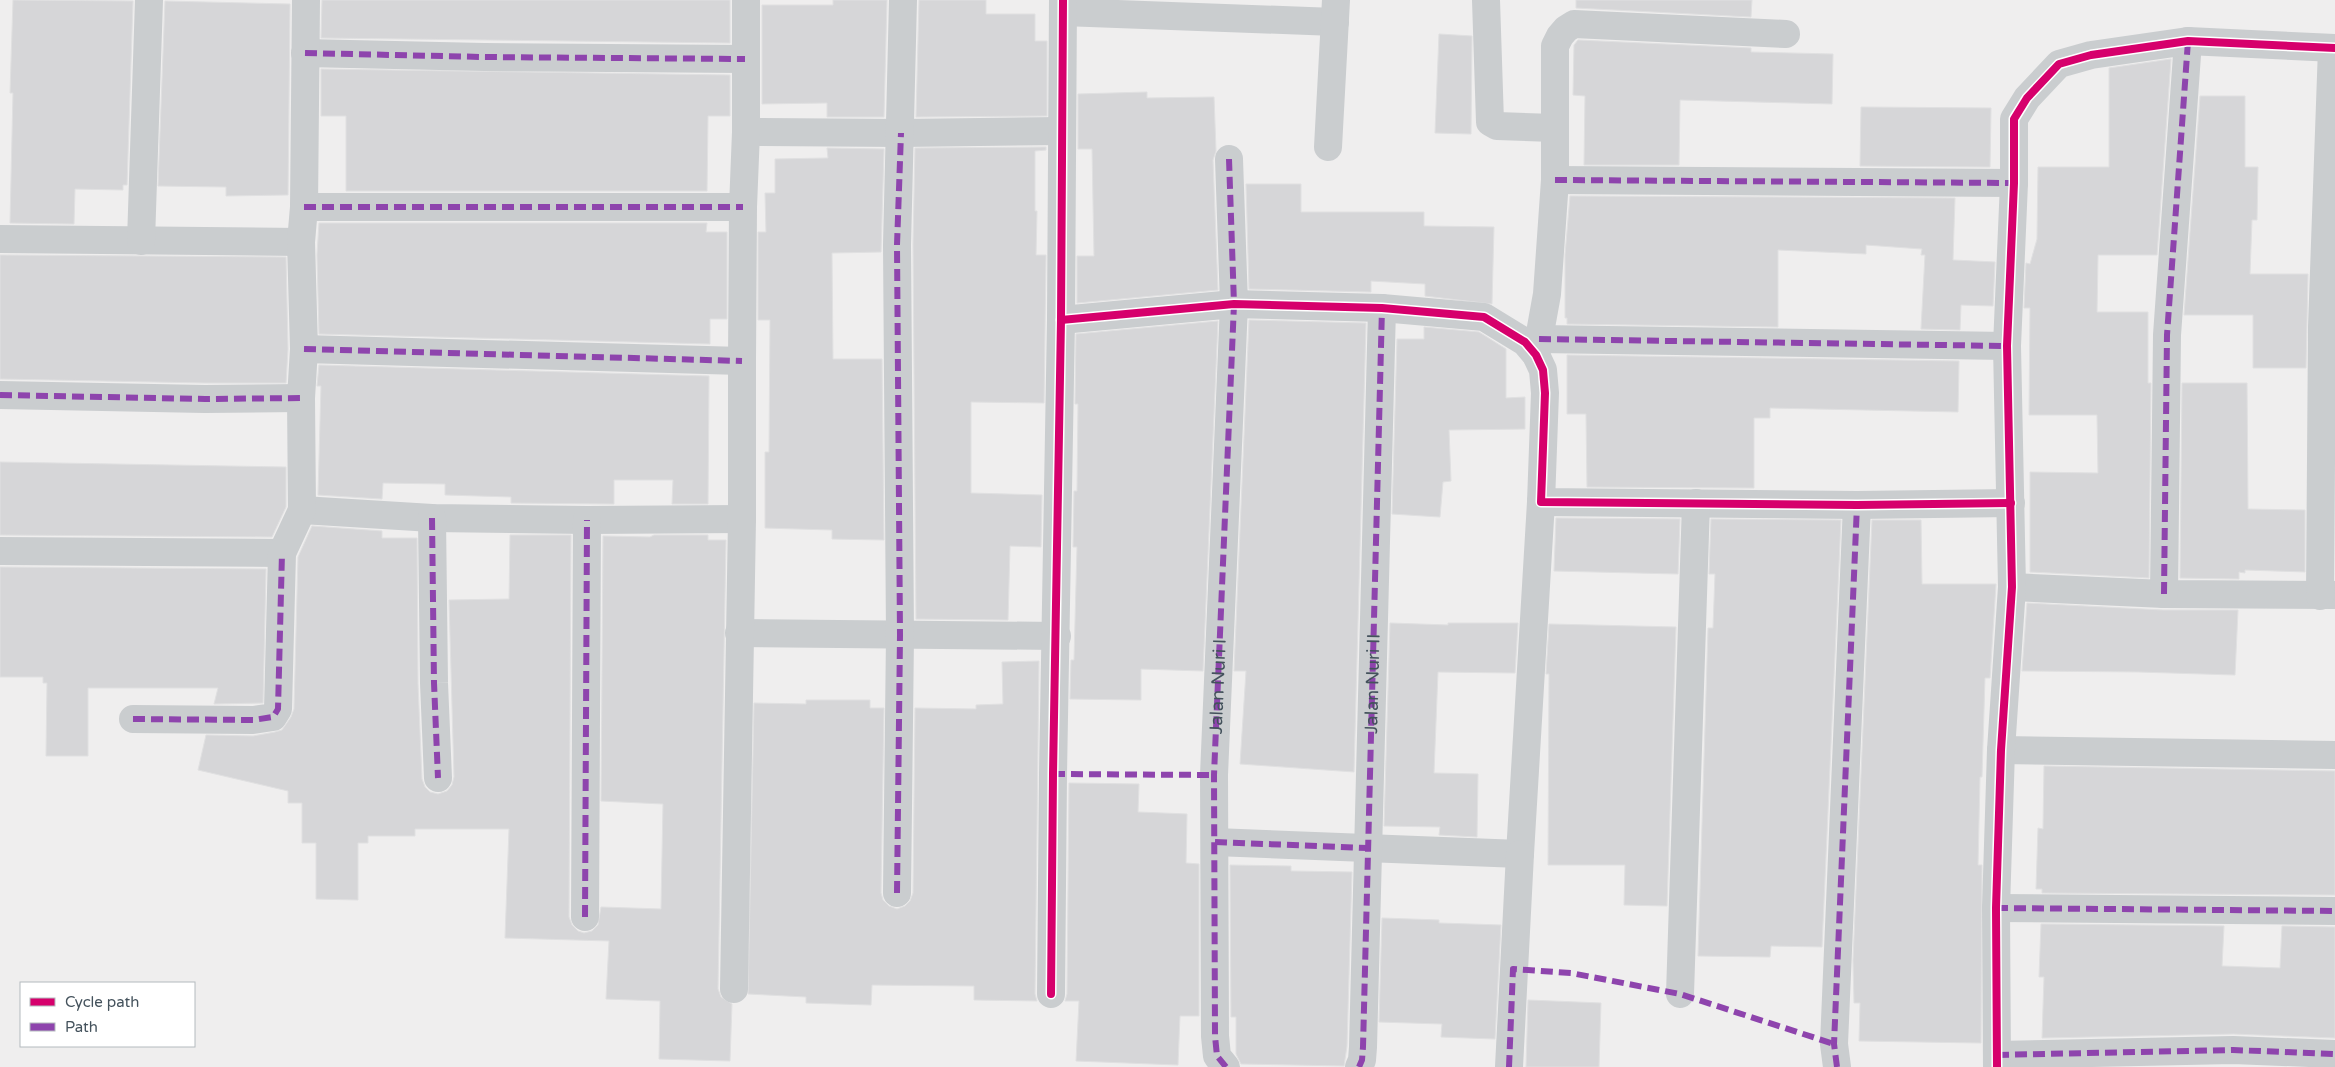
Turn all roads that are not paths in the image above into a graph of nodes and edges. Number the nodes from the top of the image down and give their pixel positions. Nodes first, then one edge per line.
1 (149, 0) edge
2 (306, 0) edge
3 (746, 0) edge
4 (903, 0) edge
5 (1486, 0) edge
6 (1063, 6) edge
7 (1336, 11) edge
8 (1786, 34) dead end
9 (2188, 41) junction
10 (2333, 48) edge
11 (305, 53) junction
12 (745, 59) junction
13 (1554, 128) junction
14 (1061, 131) junction
15 (746, 132) junction
16 (901, 133) junction
17 (1328, 147) dead end
18 (1229, 159) dead end
19 (1555, 180) junction
20 (2014, 183) junction
21 (743, 206) junction
22 (304, 207) junction
23 (0, 239) edge
24 (141, 241) junction
25 (301, 242) junction
26 (1234, 304) junction
27 (1382, 308) junction
28 (1061, 320) junction
29 (2007, 346) junction
30 (1538, 347) junction
31 (304, 349) junction
32 (742, 361) junction
33 (0, 395) edge
34 (301, 398) junction
35 (1541, 502) junction
36 (1696, 503) junction
37 (2011, 503) junction
38 (1857, 505) junction
39 (302, 510) junction
40 (432, 518) junction
41 (742, 519) junction
42 (587, 520) junction
43 (0, 551) edge
44 (282, 554) junction
45 (2012, 587) junction
46 (2164, 594) junction
47 (2328, 596) edge
48 (739, 633) junction
49 (900, 635) junction
50 (1057, 636) junction
51 (133, 719) dead end
52 (2001, 750) junction
53 (2335, 755) edge
54 (438, 778) dead end
55 (1215, 842) junction
56 (1368, 848) junction
57 (1520, 854) junction
58 (897, 893) dead end
59 (1996, 908) junction
60 (2335, 911) edge
61 (585, 917) dead end
62 (734, 989) dead end
63 (1051, 994) dead end
64 (1680, 994) dead end
65 (2335, 1054) edge
66 (1997, 1061) edge
67 (1361, 1064) edge
68 (1226, 1067) edge
69 (1509, 1067) edge
70 (1837, 1067) edge

1 - 24 street
2 - 11 street
3 - 12 street
4 - 16 street
5 - 13 street
6 - 7 street
6 - 14 street
7 - 17 street
8 - 13 street
9 - 10 street
9 - 20 street
9 - 46 street
10 - 47 street
11 - 12 street
11 - 22 street
12 - 15 street
13 - 19 street
14 - 16 street
14 - 28 street
15 - 16 street
15 - 21 street
16 - 49 street
18 - 26 street, Jalan Nuri I
19 - 20 street
19 - 30 street
20 - 29 street
21 - 22 street
21 - 32 street
22 - 25 street
23 - 24 street
24 - 25 street
25 - 31 street
26 - 27 street
26 - 28 street
26 - 55 street, Jalan Nuri I
27 - 30 street
27 - 56 street, Jalan Nuri II
28 - 50 street
29 - 30 street
29 - 37 street
30 - 35 street
31 - 32 street
31 - 34 street
32 - 41 street
33 - 34 street
34 - 39 street
35 - 36 street
35 - 57 street
36 - 38 street
36 - 64 street
37 - 38 street
37 - 45 street
38 - 70 street
39 - 40 street
39 - 44 street
40 - 42 street
40 - 54 street
41 - 42 street
41 - 48 street
42 - 61 street
43 - 44 street
44 - 51 street
45 - 46 street
45 - 52 street
46 - 47 street
48 - 49 street
48 - 62 street
49 - 50 street
49 - 58 street
50 - 63 street
52 - 53 street
52 - 59 street
55 - 56 street
55 - 68 street, Jalan Nuri I
56 - 57 street
56 - 67 street, Jalan Nuri II
57 - 69 street
59 - 60 street
59 - 66 street
65 - 66 street

